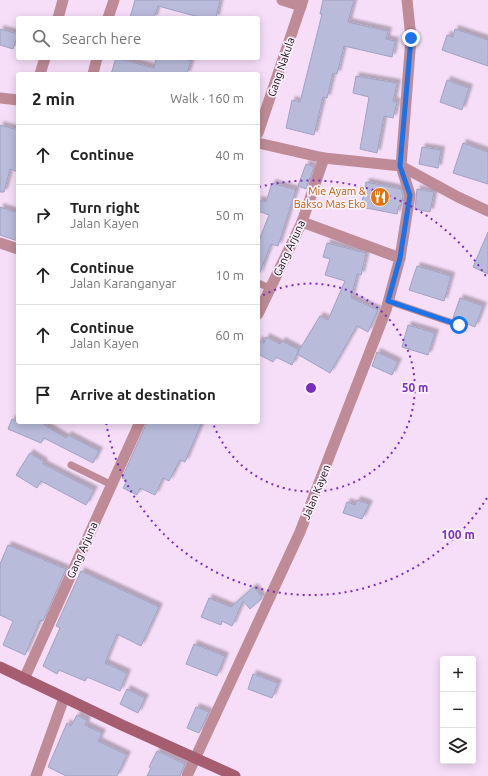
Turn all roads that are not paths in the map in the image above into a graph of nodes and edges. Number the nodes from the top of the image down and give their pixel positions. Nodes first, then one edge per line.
1 (63, 0) edge
2 (114, 0) edge
3 (282, 0) edge
4 (407, 0) edge
5 (302, 3) edge
6 (59, 16) edge
7 (109, 16) edge
8 (44, 60) edge
9 (96, 60) edge
10 (41, 72) edge
11 (94, 72) edge
12 (0, 98) edge
13 (16, 100) edge
14 (260, 127) edge
15 (260, 143) edge
16 (324, 158) junction
17 (400, 166) junction
18 (488, 211) edge
19 (302, 222) junction
20 (0, 242) edge
21 (16, 248) edge
22 (400, 258) junction
23 (260, 284) edge
24 (270, 288) junction
25 (388, 301) junction
26 (260, 310) edge
27 (459, 325) dead end
28 (139, 424) edge
29 (71, 465) dead end
30 (112, 485) junction
31 (0, 667) edge
32 (24, 679) junction
33 (64, 698) junction
34 (196, 758) junction
35 (36, 776) edge
36 (187, 776) edge
37 (235, 776) edge

1 - 6 street
2 - 7 street
3 - 5 street
4 - 17 street
5 - 14 street, Gang Nakula
8 - 10 street
9 - 11 street
12 - 13 street
15 - 16 street
16 - 17 street
16 - 19 street, Gang Arjuna
17 - 18 street
17 - 22 street, Jalan Kayen
19 - 22 street
19 - 24 street, Gang Arjuna
20 - 21 street
22 - 25 street, Jalan Kayen
23 - 24 lane
24 - 26 street, Gang Arjuna
25 - 27 lane
25 - 34 street, Jalan Kayen
28 - 30 street, Gang Arjuna
29 - 30 lane
30 - 32 street, Gang Arjuna
31 - 32 main road
32 - 33 main road
33 - 34 main road
33 - 35 street
34 - 36 street, Jalan Kayen
34 - 37 main road

